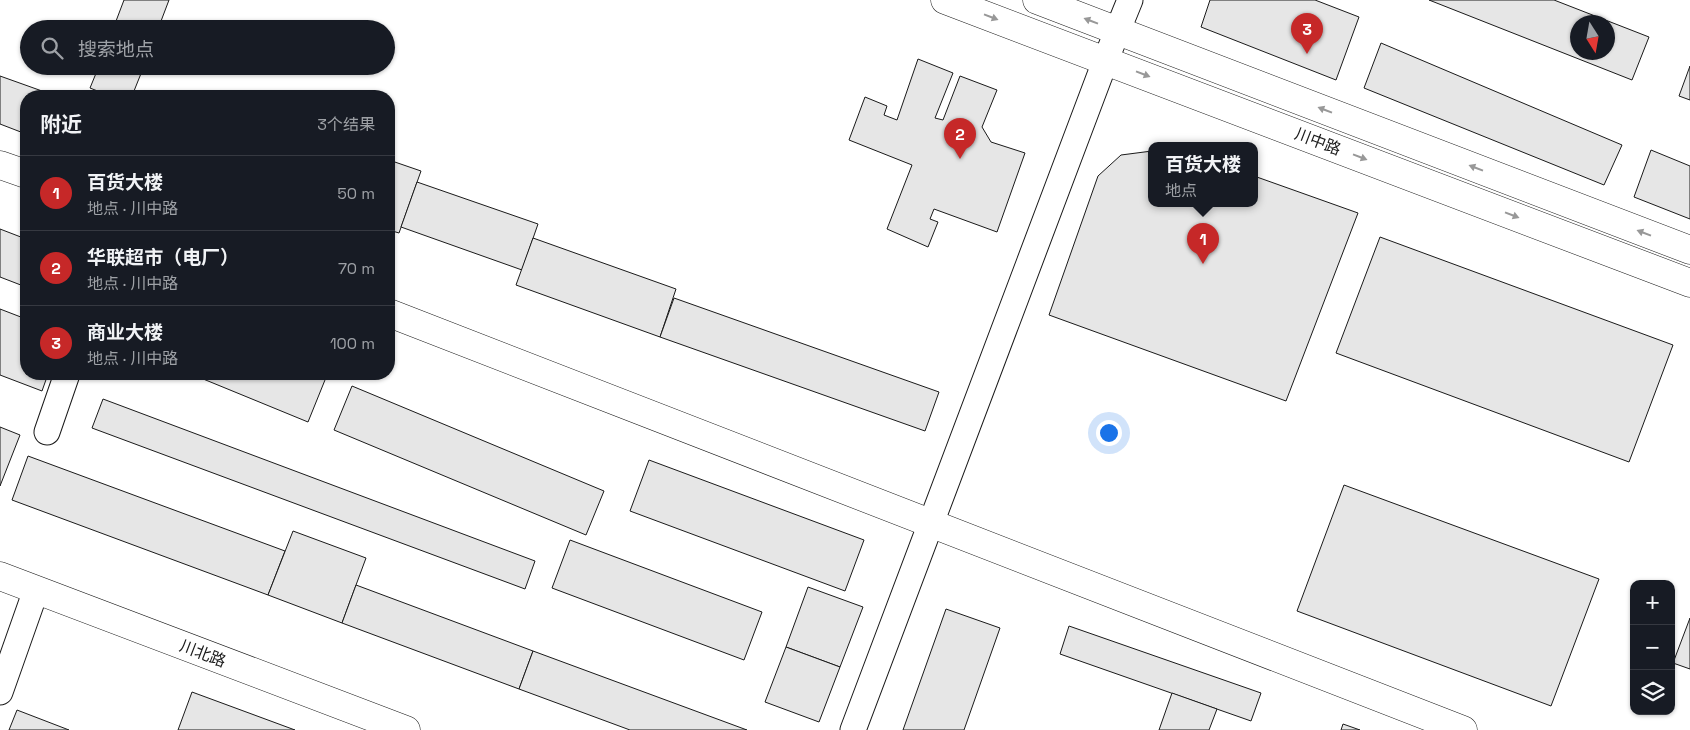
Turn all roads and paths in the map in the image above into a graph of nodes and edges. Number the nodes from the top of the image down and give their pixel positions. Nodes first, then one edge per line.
1 (945, 0) edge
2 (1037, 0) edge
3 (1130, 0) edge
4 (1117, 30) junction
5 (1106, 59) junction
6 (0, 165) edge
7 (20, 172) edge
8 (1690, 250) edge
9 (1690, 283) edge
10 (395, 315) edge
11 (65, 380) edge
12 (47, 432) dead end
13 (931, 524) junction
14 (0, 576) edge
15 (36, 590) junction
16 (0, 692) edge
17 (406, 730) edge
18 (853, 730) edge
19 (1463, 730) edge

1 -> 5 street, 川中路
4 -> 2 street, 川中路
3 - 4 street
4 - 5 street
8 -> 4 street, 川中路
5 -> 9 street, 川中路
5 - 13 street
6 - 7 street
10 - 13 street
11 - 12 street
13 - 18 street
13 - 19 street
14 - 15 street, 川北路
15 - 16 street
15 - 17 street, 川北路

